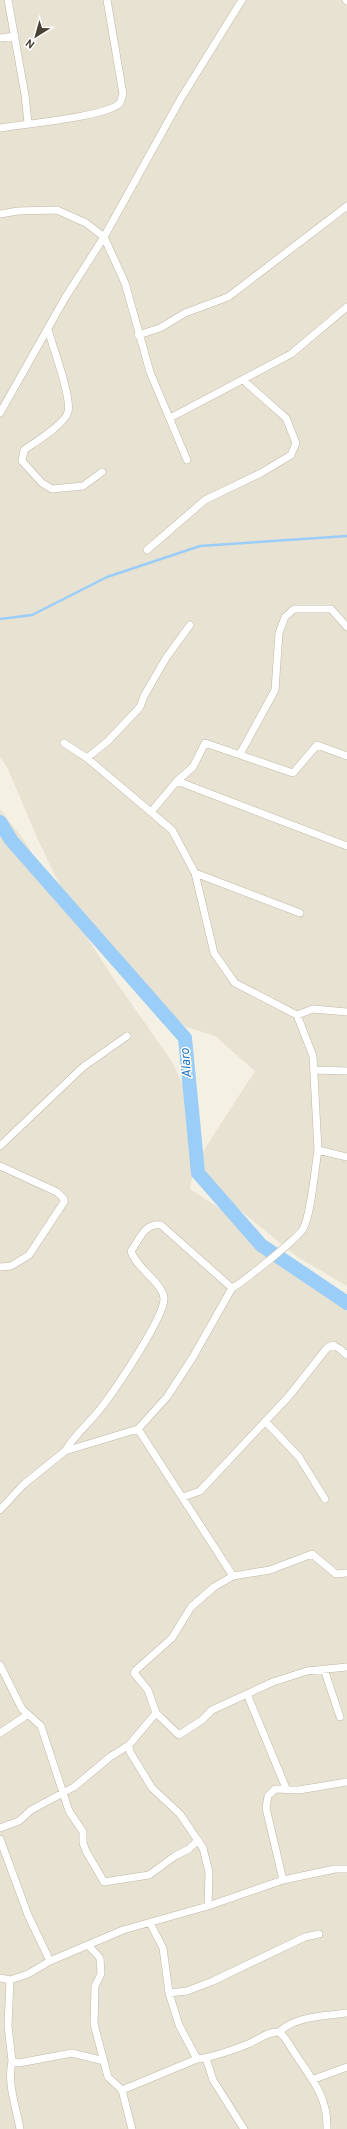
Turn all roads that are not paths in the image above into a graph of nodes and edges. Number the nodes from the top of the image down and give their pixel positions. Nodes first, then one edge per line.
1 (8, 0) edge
2 (107, 0) edge
3 (242, 0) edge
4 (15, 36) junction
5 (0, 38) edge
6 (28, 123) junction
7 (0, 128) edge
8 (347, 206) edge
9 (0, 214) edge
10 (104, 237) junction
11 (347, 307) edge
12 (48, 330) junction
13 (138, 335) junction
14 (243, 380) junction
15 (0, 414) edge
16 (170, 418) junction
17 (187, 460) dead end
18 (102, 472) dead end
19 (147, 550) dead end
20 (190, 625) dead end
21 (347, 627) edge
22 (64, 744) dead end
23 (240, 754) junction
24 (347, 756) edge
25 (87, 758) junction
26 (177, 781) junction
27 (151, 812) junction
28 (347, 846) edge
29 (195, 873) junction
30 (300, 913) dead end
31 (347, 1012) edge
32 (297, 1015) junction
33 (127, 1036) dead end
34 (314, 1070) junction
35 (347, 1071) edge
36 (0, 1146) edge
37 (318, 1150) junction
38 (347, 1157) edge
39 (0, 1166) edge
40 (0, 1267) edge
41 (232, 1288) junction
42 (347, 1355) edge
43 (265, 1421) junction
44 (138, 1429) junction
45 (65, 1451) junction
46 (183, 1497) junction
47 (325, 1499) dead end
48 (0, 1510) edge
49 (347, 1572) edge
50 (234, 1576) junction
51 (0, 1665) edge
52 (347, 1667) edge
53 (324, 1669) junction
54 (247, 1694) junction
55 (156, 1713) junction
56 (28, 1715) junction
57 (340, 1717) dead end
58 (0, 1733) edge
59 (130, 1749) junction
60 (347, 1782) edge
61 (286, 1788) junction
62 (63, 1794) junction
63 (0, 1828) edge
64 (0, 1839) edge
65 (198, 1840) junction
66 (347, 1869) edge
67 (283, 1880) junction
68 (208, 1906) junction
69 (150, 1923) junction
70 (320, 1934) dead end
71 (88, 1945) junction
72 (50, 1960) junction
73 (0, 1978) edge
74 (10, 1980) junction
75 (170, 1993) junction
76 (347, 2013) edge
77 (279, 2032) junction
78 (206, 2058) junction
79 (197, 2059) junction
80 (12, 2060) junction
81 (104, 2061) junction
82 (347, 2067) edge
83 (314, 2079) junction
84 (122, 2090) junction
85 (20, 2129) edge
86 (132, 2129) edge
87 (244, 2129) edge
88 (327, 2129) edge

1 - 4 street
2 - 6 street
3 - 10 street
4 - 5 street
4 - 6 street
6 - 7 street
8 - 13 street
9 - 10 street
10 - 12 street
10 - 13 street
11 - 14 street
12 - 15 street
12 - 18 street
13 - 16 street
14 - 16 street
14 - 19 street
16 - 17 street
20 - 25 street
21 - 23 street
22 - 25 street
23 - 24 street
23 - 26 street
25 - 27 street
26 - 27 street
26 - 28 street
27 - 29 street
29 - 30 street
29 - 32 street
31 - 32 street
32 - 34 street
33 - 36 street
34 - 35 street
34 - 37 street
37 - 38 street
37 - 41 street
39 - 40 street
41 - 44 street
41 - 45 street
42 - 43 street
43 - 46 street
43 - 47 street
44 - 45 street
44 - 46 street
45 - 48 street
46 - 50 street
49 - 50 street
50 - 55 street
51 - 56 street
52 - 53 street
53 - 54 street
53 - 57 street
54 - 55 street
54 - 61 street
55 - 59 street
56 - 58 street
56 - 62 street
59 - 62 street
59 - 65 street
60 - 61 street
61 - 67 street
62 - 63 street
62 - 65 street
64 - 72 street
65 - 68 street
66 - 67 street
67 - 68 street
68 - 69 street
69 - 71 street
69 - 75 street
70 - 75 street
71 - 72 street
71 - 81 street
72 - 74 street
73 - 74 street
74 - 80 street
75 - 79 street
76 - 77 street
77 - 78 street
77 - 83 street
78 - 79 street
78 - 87 street
79 - 84 street
80 - 81 street
80 - 85 street
81 - 84 street
82 - 83 street
83 - 88 street
84 - 86 street

